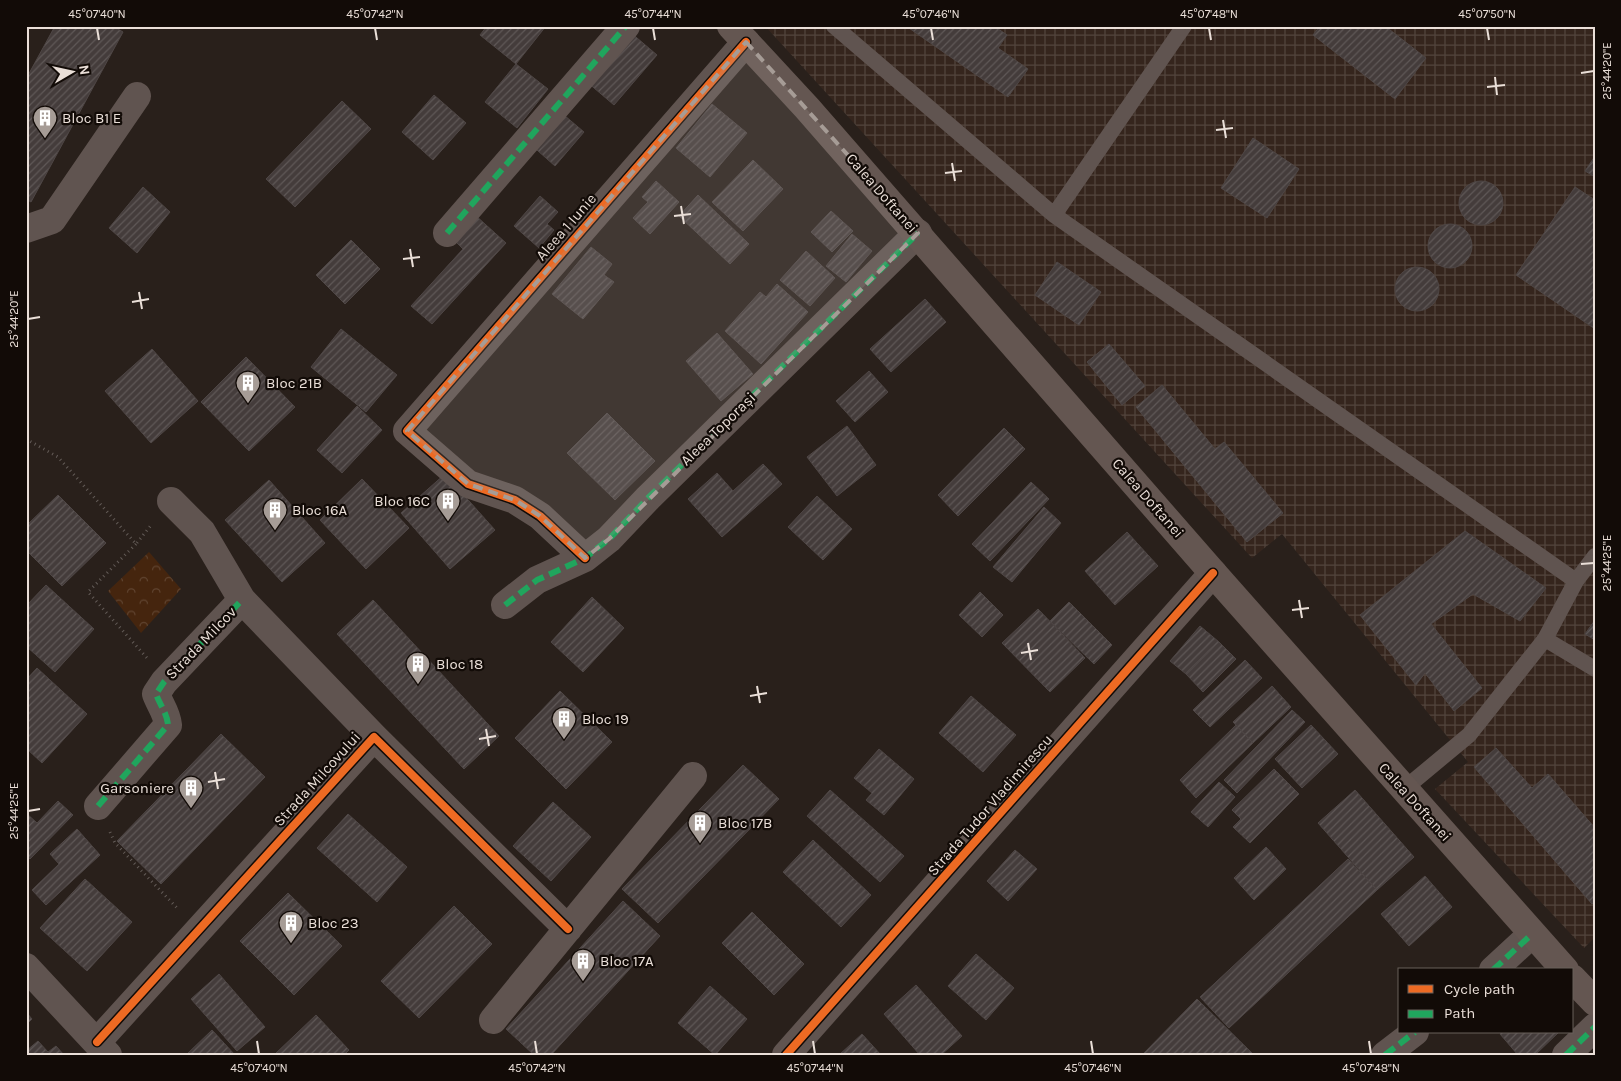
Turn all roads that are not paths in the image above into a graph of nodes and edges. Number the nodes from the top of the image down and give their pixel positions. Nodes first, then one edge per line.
1 (626, 26) edge
2 (834, 26) edge
3 (1184, 26) edge
4 (738, 34) edge
5 (137, 96) dead end
6 (1054, 215) junction
7 (26, 229) edge
8 (447, 232) dead end
9 (918, 233) junction
10 (171, 501) road end
11 (1595, 556) edge
12 (585, 558) junction
13 (1213, 573) junction
14 (1576, 581) junction
15 (242, 600) junction
16 (505, 605) dead end
17 (1545, 639) junction
18 (1595, 669) edge
19 (374, 737) junction
20 (693, 776) dead end
21 (1404, 790) junction
22 (98, 806) road end
23 (568, 930) junction
24 (1532, 934) junction
25 (26, 967) edge
26 (1495, 968) edge
27 (1562, 968) edge
28 (1574, 980) edge
29 (1595, 1002) edge
30 (493, 1020) dead end
31 (1595, 1027) edge
32 (1412, 1034) edge
33 (102, 1048) edge
34 (786, 1055) edge
35 (1385, 1055) edge
36 (1566, 1055) edge

1 - 8 street
2 - 6 lane
3 - 6 lane
4 - 9 main road, Calea Doftanei
4 - 12 street, Aleea 1 Iunie
5 - 7 street
6 - 14 lane
9 - 12 street, Aleea Toporași
9 - 13 main road, Calea Doftanei
10 - 15 street, Strada Milcovului
11 - 14 lane
12 - 16 street, Aleea Toporași
13 - 21 main road, Calea Doftanei
13 - 34 street, Strada Tudor Vladimirescu
14 - 17 lane
15 - 19 street, Strada Milcovului
15 - 22 street, Strada Milcov
17 - 18 lane
17 - 21 lane
19 - 23 street, Strada Milcovului
19 - 33 street, Strada Milcovului
20 - 23 street
21 - 24 main road, Calea Doftanei
23 - 30 street
24 - 26 street
24 - 27 main road, Calea Doftanei
25 - 33 street
28 - 29 main road
31 - 36 street
32 - 35 street

